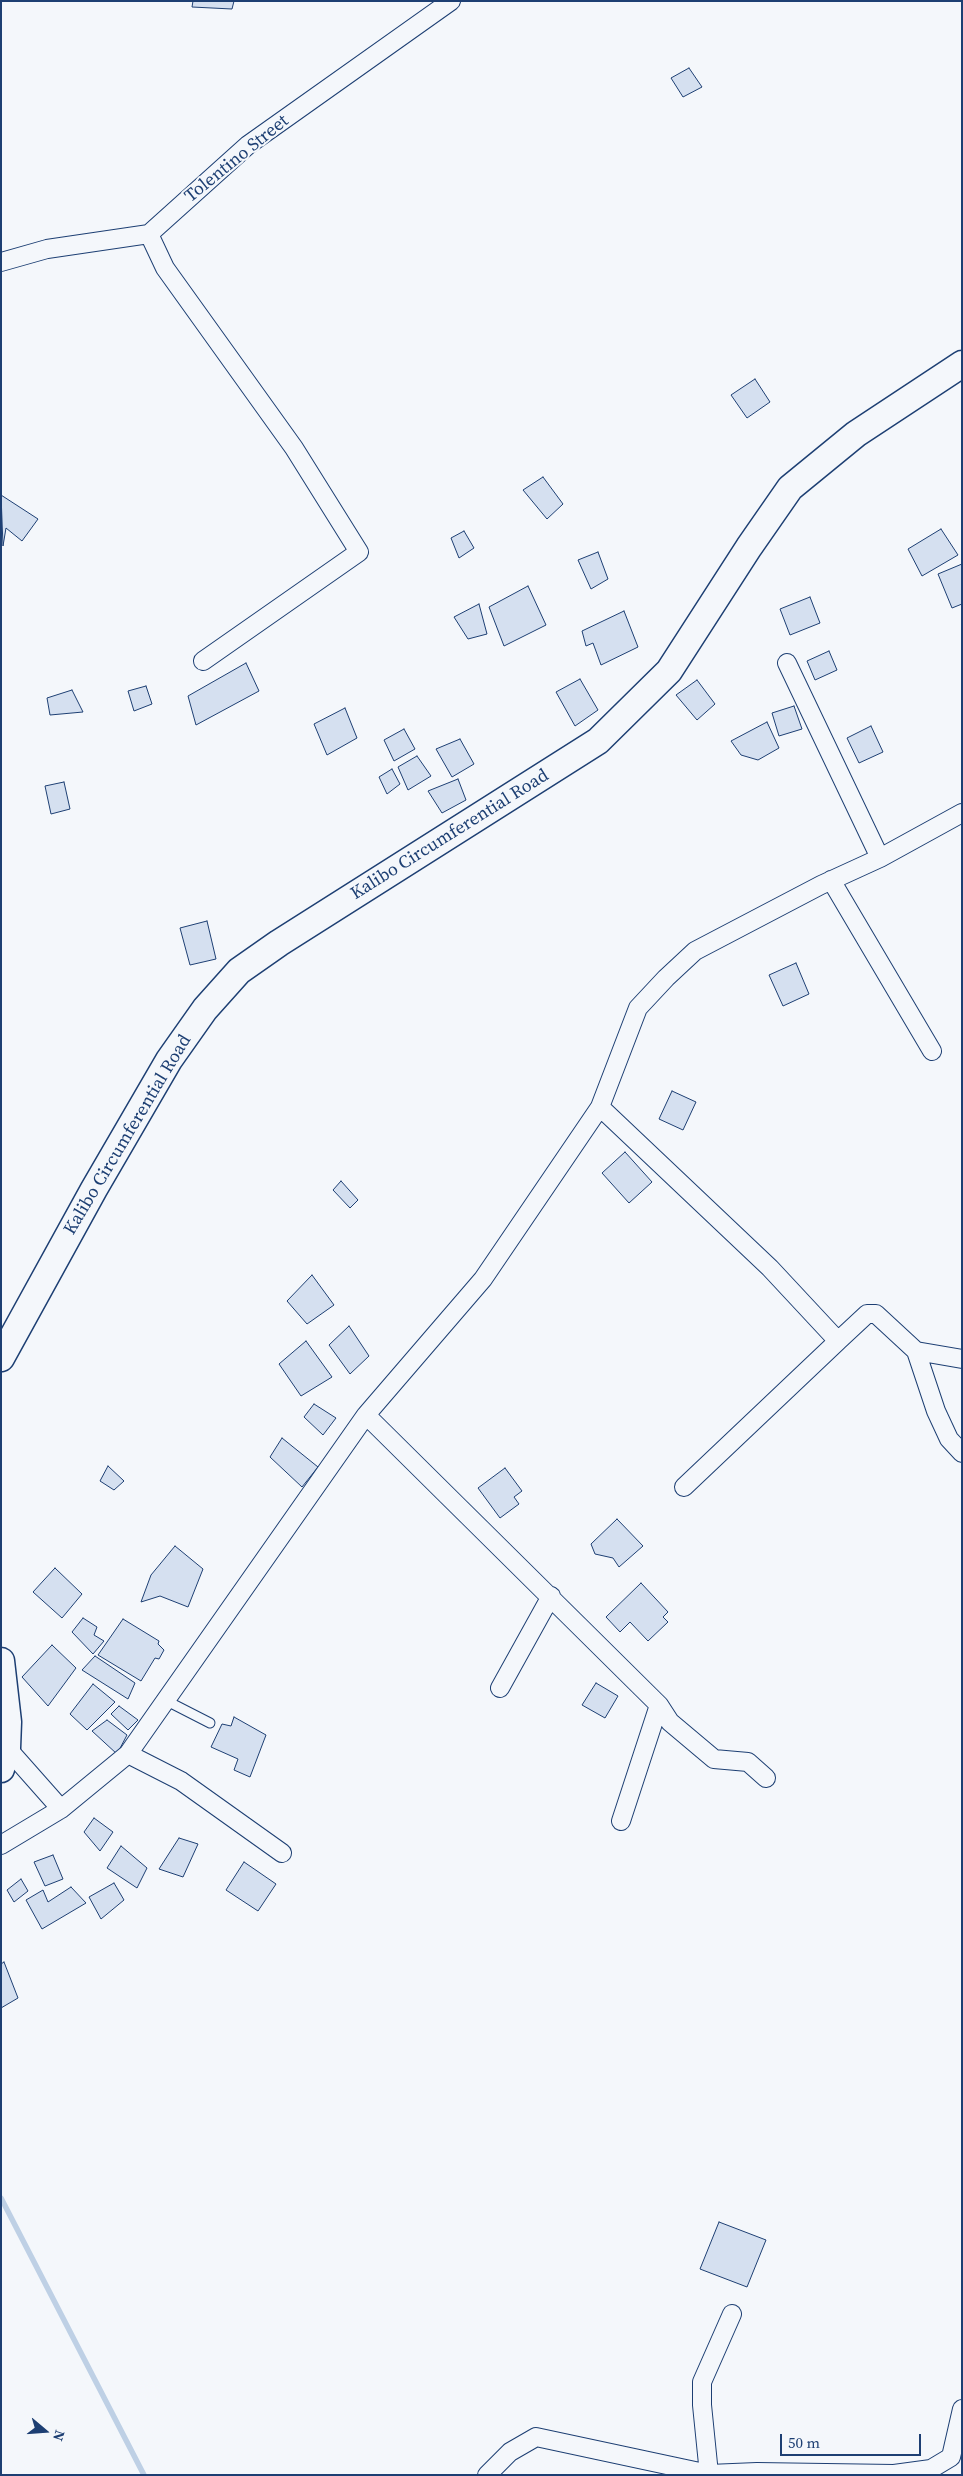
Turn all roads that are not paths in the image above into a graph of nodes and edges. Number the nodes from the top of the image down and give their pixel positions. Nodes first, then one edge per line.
1 (451, 1) edge
2 (149, 234) junction
3 (1, 262) edge
4 (962, 364) edge
5 (203, 661) dead end
6 (787, 663) dead end
7 (962, 813) edge
8 (880, 858) junction
9 (831, 880) junction
10 (932, 1051) dead end
11 (600, 1107) junction
12 (838, 1341) junction
13 (916, 1351) junction
14 (1, 1358) edge
15 (962, 1359) edge
16 (366, 1415) junction
17 (962, 1453) edge
18 (684, 1487) dead end
19 (551, 1596) junction
20 (1, 1661) edge
21 (500, 1688) dead end
22 (165, 1700) junction
23 (659, 1705) junction
24 (210, 1723) dead end
25 (128, 1754) junction
26 (4, 1758) edge
27 (766, 1778) dead end
28 (61, 1809) junction
29 (622, 1821) dead end
30 (1, 1844) edge
31 (282, 1853) dead end
32 (732, 2314) dead end
33 (962, 2409) edge
34 (709, 2474) edge
35 (487, 2475) edge

1 - 2 street, Tolentino Street
2 - 3 street
2 - 5 street
4 - 14 main road, Kalibo Circumferential Road
6 - 8 street
7 - 8 street
8 - 9 street
9 - 10 street
9 - 11 street
11 - 12 street
11 - 16 street
12 - 13 street
12 - 18 street
13 - 15 street
13 - 17 street
16 - 19 street
16 - 22 street
19 - 21 street
19 - 23 street
20 - 26 main road
22 - 24 lane
22 - 25 street
23 - 27 street
23 - 29 street
25 - 28 street
25 - 31 street
26 - 28 street
28 - 30 street
32 - 34 street
33 - 34 street
34 - 35 street

